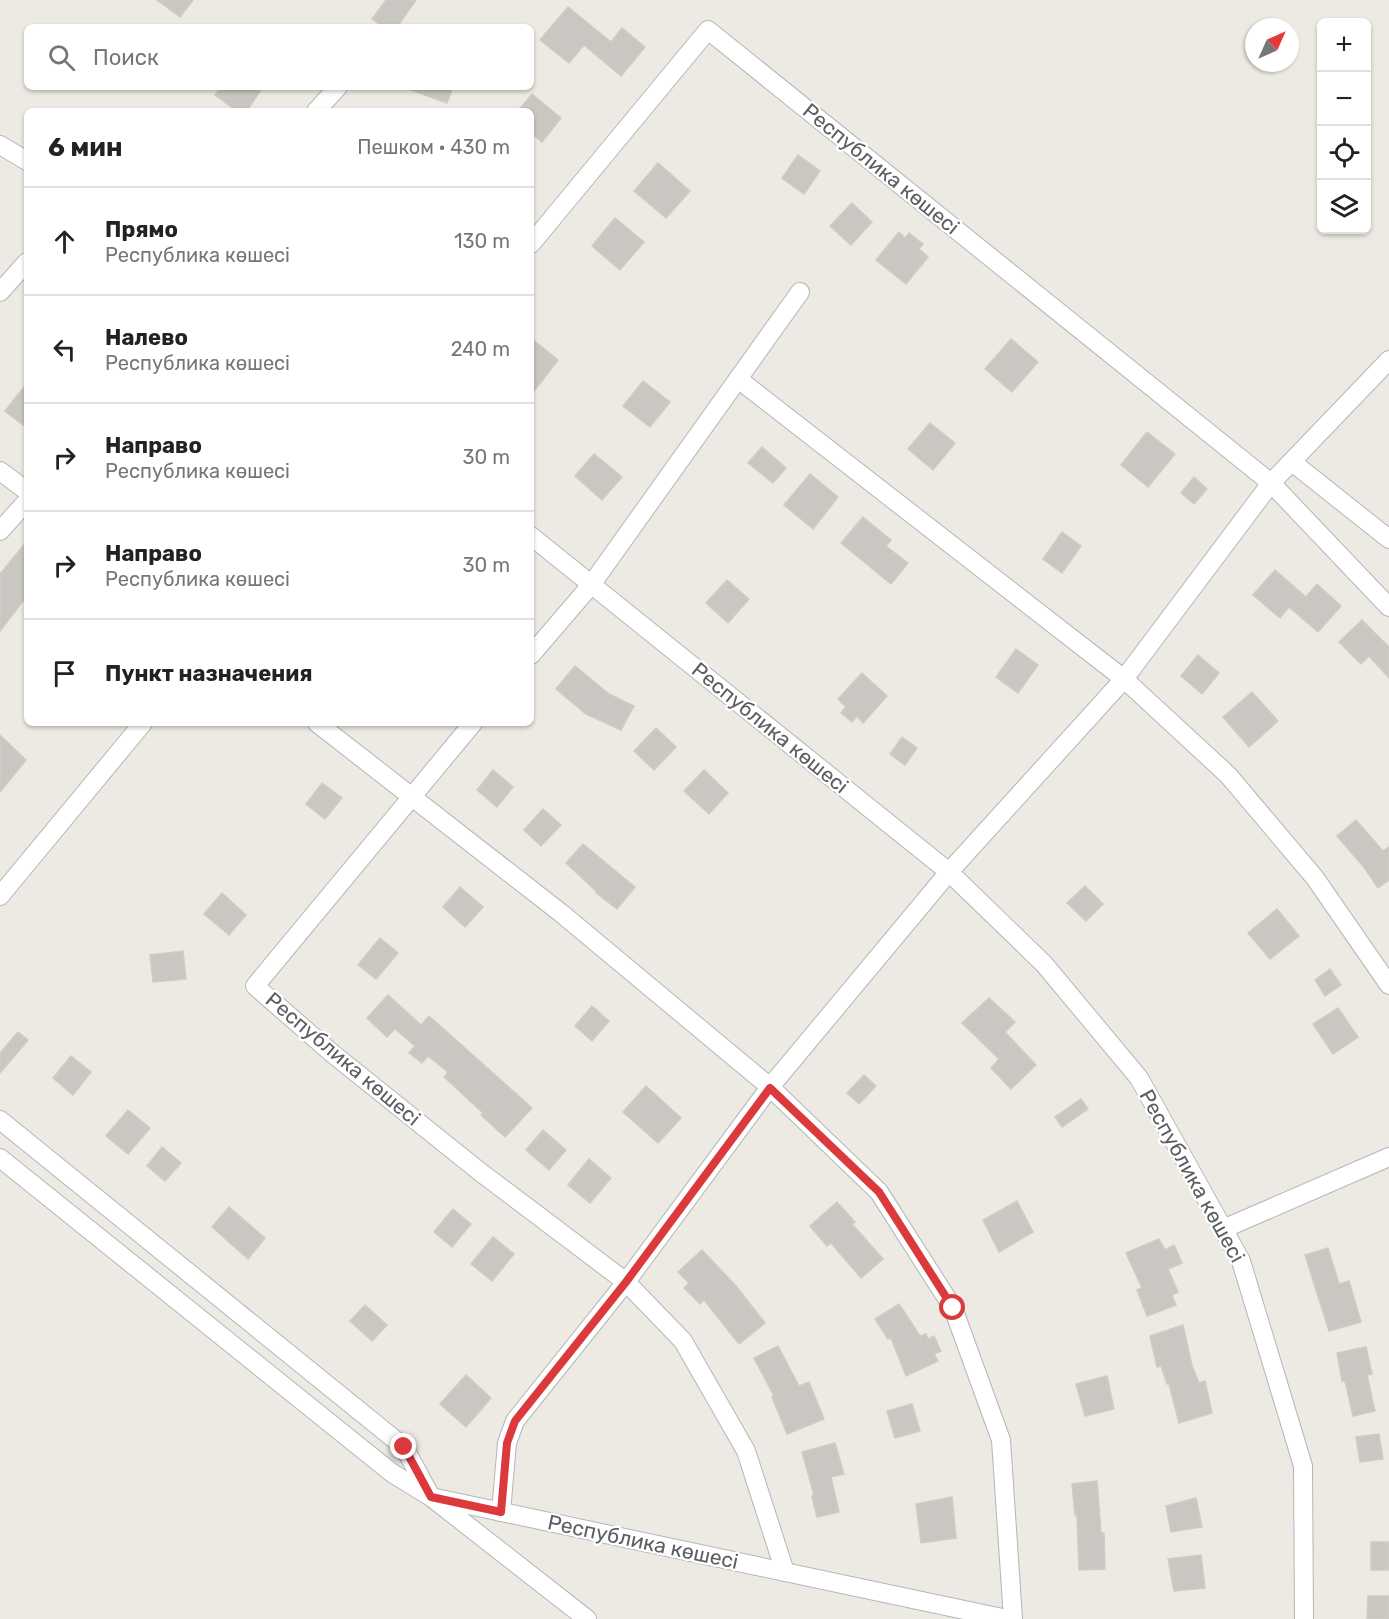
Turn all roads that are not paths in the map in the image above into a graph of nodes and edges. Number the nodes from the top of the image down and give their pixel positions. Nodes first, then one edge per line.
1 (335, 90) edge
2 (319, 108) edge
3 (0, 145) edge
4 (24, 159) edge
5 (534, 240) edge
6 (24, 265) edge
7 (0, 292) edge
8 (800, 292) dead end
9 (1389, 360) edge
10 (738, 379) junction
11 (1292, 462) junction
12 (0, 471) edge
13 (1271, 483) junction
14 (24, 489) edge
15 (24, 504) edge
16 (0, 531) edge
17 (534, 538) edge
18 (1389, 539) edge
19 (591, 585) junction
20 (1389, 607) edge
21 (534, 652) edge
22 (1124, 679) junction
23 (141, 726) edge
24 (321, 726) edge
25 (470, 726) edge
26 (411, 796) junction
27 (949, 872) junction
28 (0, 896) edge
29 (1389, 985) edge
30 (770, 1088) junction
31 (0, 1120) edge
32 (1389, 1157) edge
33 (0, 1158) edge
34 (1223, 1229) junction
35 (626, 1282) junction
36 (431, 1497) junction
37 (501, 1512) junction
38 (784, 1572) junction
39 (587, 1619) edge
40 (1007, 1619) edge
41 (1013, 1619) edge
42 (1304, 1619) edge

1 - 2 street
3 - 4 street
5 - 13 street, Республика көшесі
6 - 7 street
8 - 10 street
9 - 11 street
10 - 19 street
10 - 22 street
11 - 13 street
11 - 18 street
12 - 14 street
13 - 20 street, Республика көшесі
13 - 22 street
15 - 16 street
17 - 19 street, Республика көшесі
19 - 21 street
19 - 27 street, Республика көшесі
22 - 27 street
22 - 29 street
23 - 28 street
24 - 26 street
25 - 26 street, Республика көшесі
26 - 30 street
26 - 35 street, Республика көшесі
27 - 30 street
27 - 34 street, Республика көшесі
30 - 35 street
30 - 41 street
31 - 36 street
32 - 34 street
33 - 36 street
34 - 42 street, Республика көшесі
35 - 37 street
35 - 38 street, Республика көшесі
36 - 37 street, Республика көшесі
36 - 39 street
37 - 38 street, Республика көшесі
38 - 40 street, Республика көшесі

